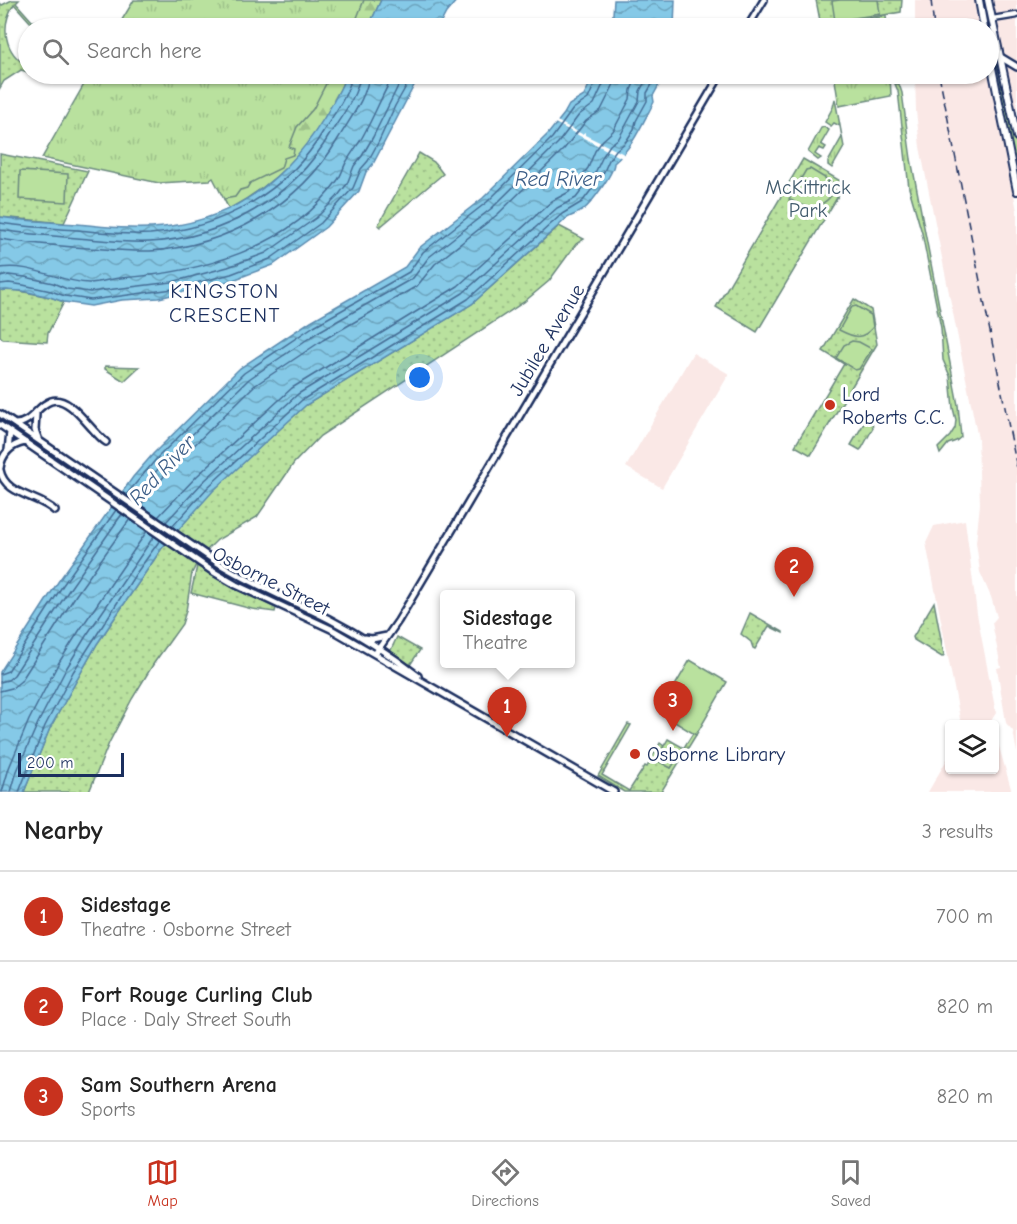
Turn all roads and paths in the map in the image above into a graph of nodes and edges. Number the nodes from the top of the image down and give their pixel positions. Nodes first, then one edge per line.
1 (764, 0) edge
2 (979, 0) edge
3 (988, 0) edge
4 (1017, 15) edge
5 (753, 18) edge
6 (982, 18) edge
7 (992, 18) edge
8 (999, 19) edge
9 (999, 48) edge
10 (1001, 57) junction
11 (1017, 67) edge
12 (715, 84) edge
13 (996, 84) edge
14 (1017, 136) edge
15 (1017, 191) edge
16 (0, 414) edge
17 (36, 414) junction
18 (15, 424) junction
19 (0, 425) edge
20 (10, 432) junction
21 (25, 442) junction
22 (41, 442) junction
23 (106, 442) dead end
24 (8, 450) junction
25 (0, 469) edge
26 (55, 511) dead end
27 (398, 621) junction
28 (387, 636) junction
29 (361, 638) junction
30 (378, 653) junction
31 (614, 792) edge

1 - 5 main road
2 - 6 main road
3 - 7 main road
4 - 8 street
9 - 10 main road
10 - 11 main road
10 - 14 main road
12 - 27 main road, Jubilee Avenue
13 - 15 main road
16 - 18 main road, Osborne Street
17 - 18 main road
17 - 22 main road
17 - 23 main road
18 - 22 main road, Osborne Street
19 - 20 main road, Osborne Street
20 - 21 main road, Osborne Street
20 - 24 main road
21 - 24 main road
21 - 30 main road, Osborne Street
22 - 29 main road, Osborne Street
24 - 25 main road
25 - 26 main road
27 - 28 main road, Jubilee Avenue
27 - 30 main road, Jubilee Avenue
28 - 29 main road
28 - 30 main road, Jubilee Avenue
29 - 30 main road, Osborne Street
30 - 31 main road, Osborne Street

